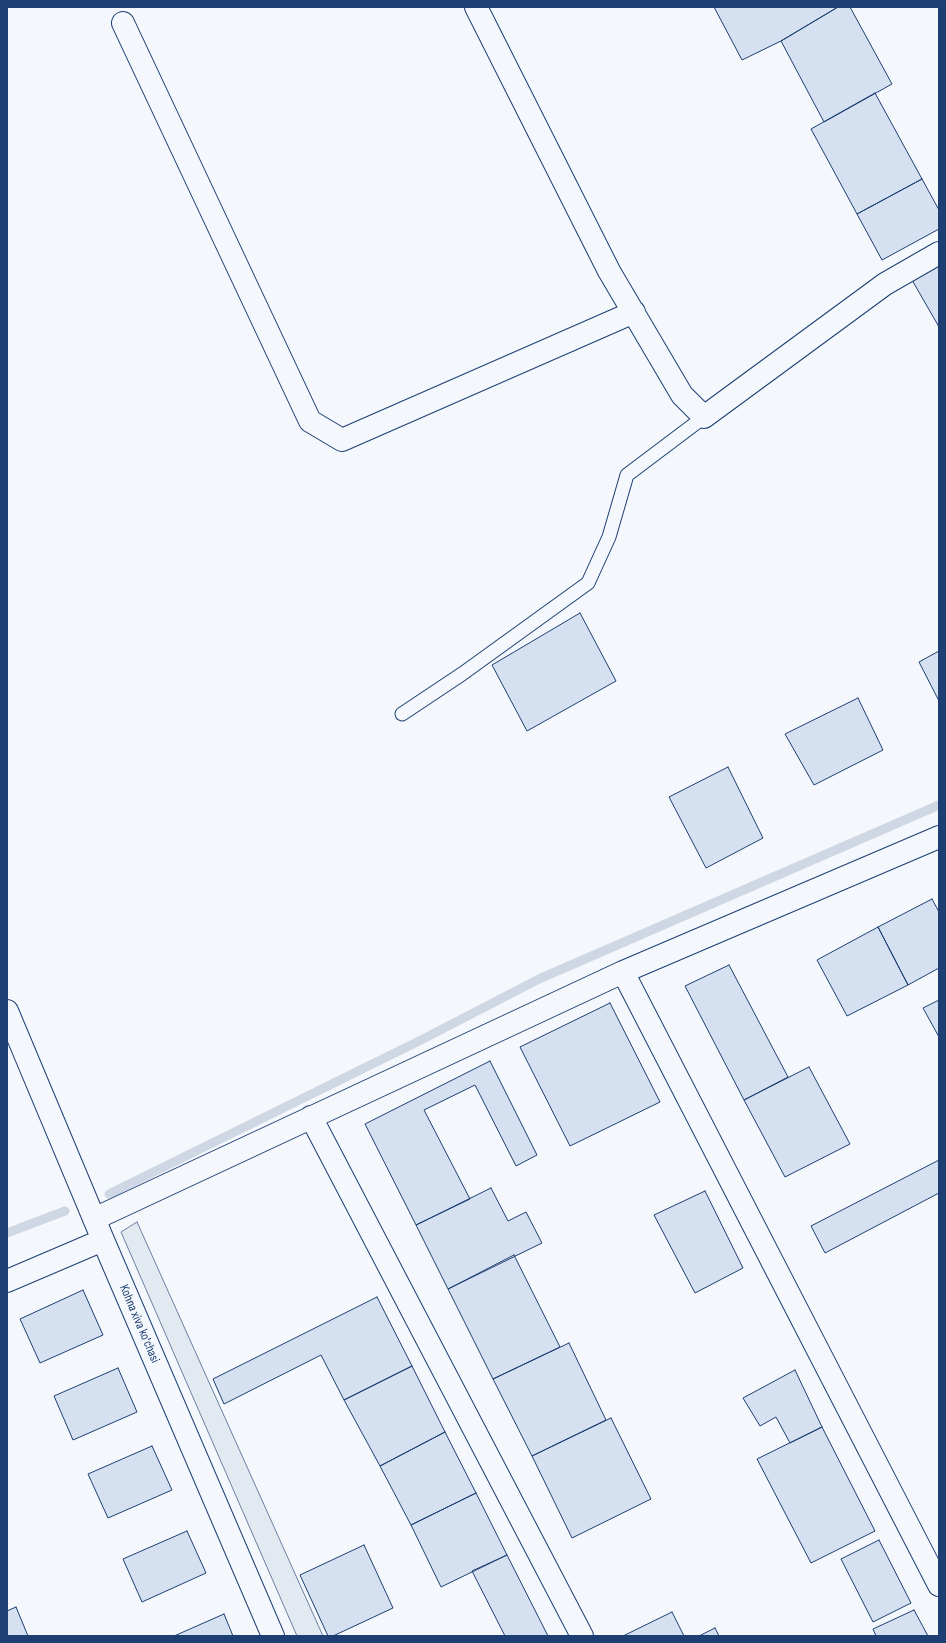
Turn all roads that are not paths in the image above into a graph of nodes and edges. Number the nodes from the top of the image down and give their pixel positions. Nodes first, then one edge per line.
1 (476, 7) edge
2 (123, 23) dead end
3 (939, 252) edge
4 (634, 312) junction
5 (704, 417) junction
6 (402, 714) dead end
7 (937, 844) edge
8 (624, 972) junction
9 (7, 1011) edge
10 (312, 1117) junction
11 (94, 1219) junction
12 (103, 1240) junction
13 (7, 1282) edge
14 (939, 1585) edge
15 (273, 1636) edge
16 (582, 1636) edge

1 - 4 street
2 - 4 street
3 - 5 street
4 - 5 street
5 - 6 lane
7 - 8 street
8 - 10 street
8 - 14 street
9 - 11 street, Kohna xiva ko'chasi
10 - 11 street
10 - 16 street
11 - 12 street, Kohna xiva ko'chasi
12 - 13 street
12 - 15 street, Kohna xiva ko'chasi

